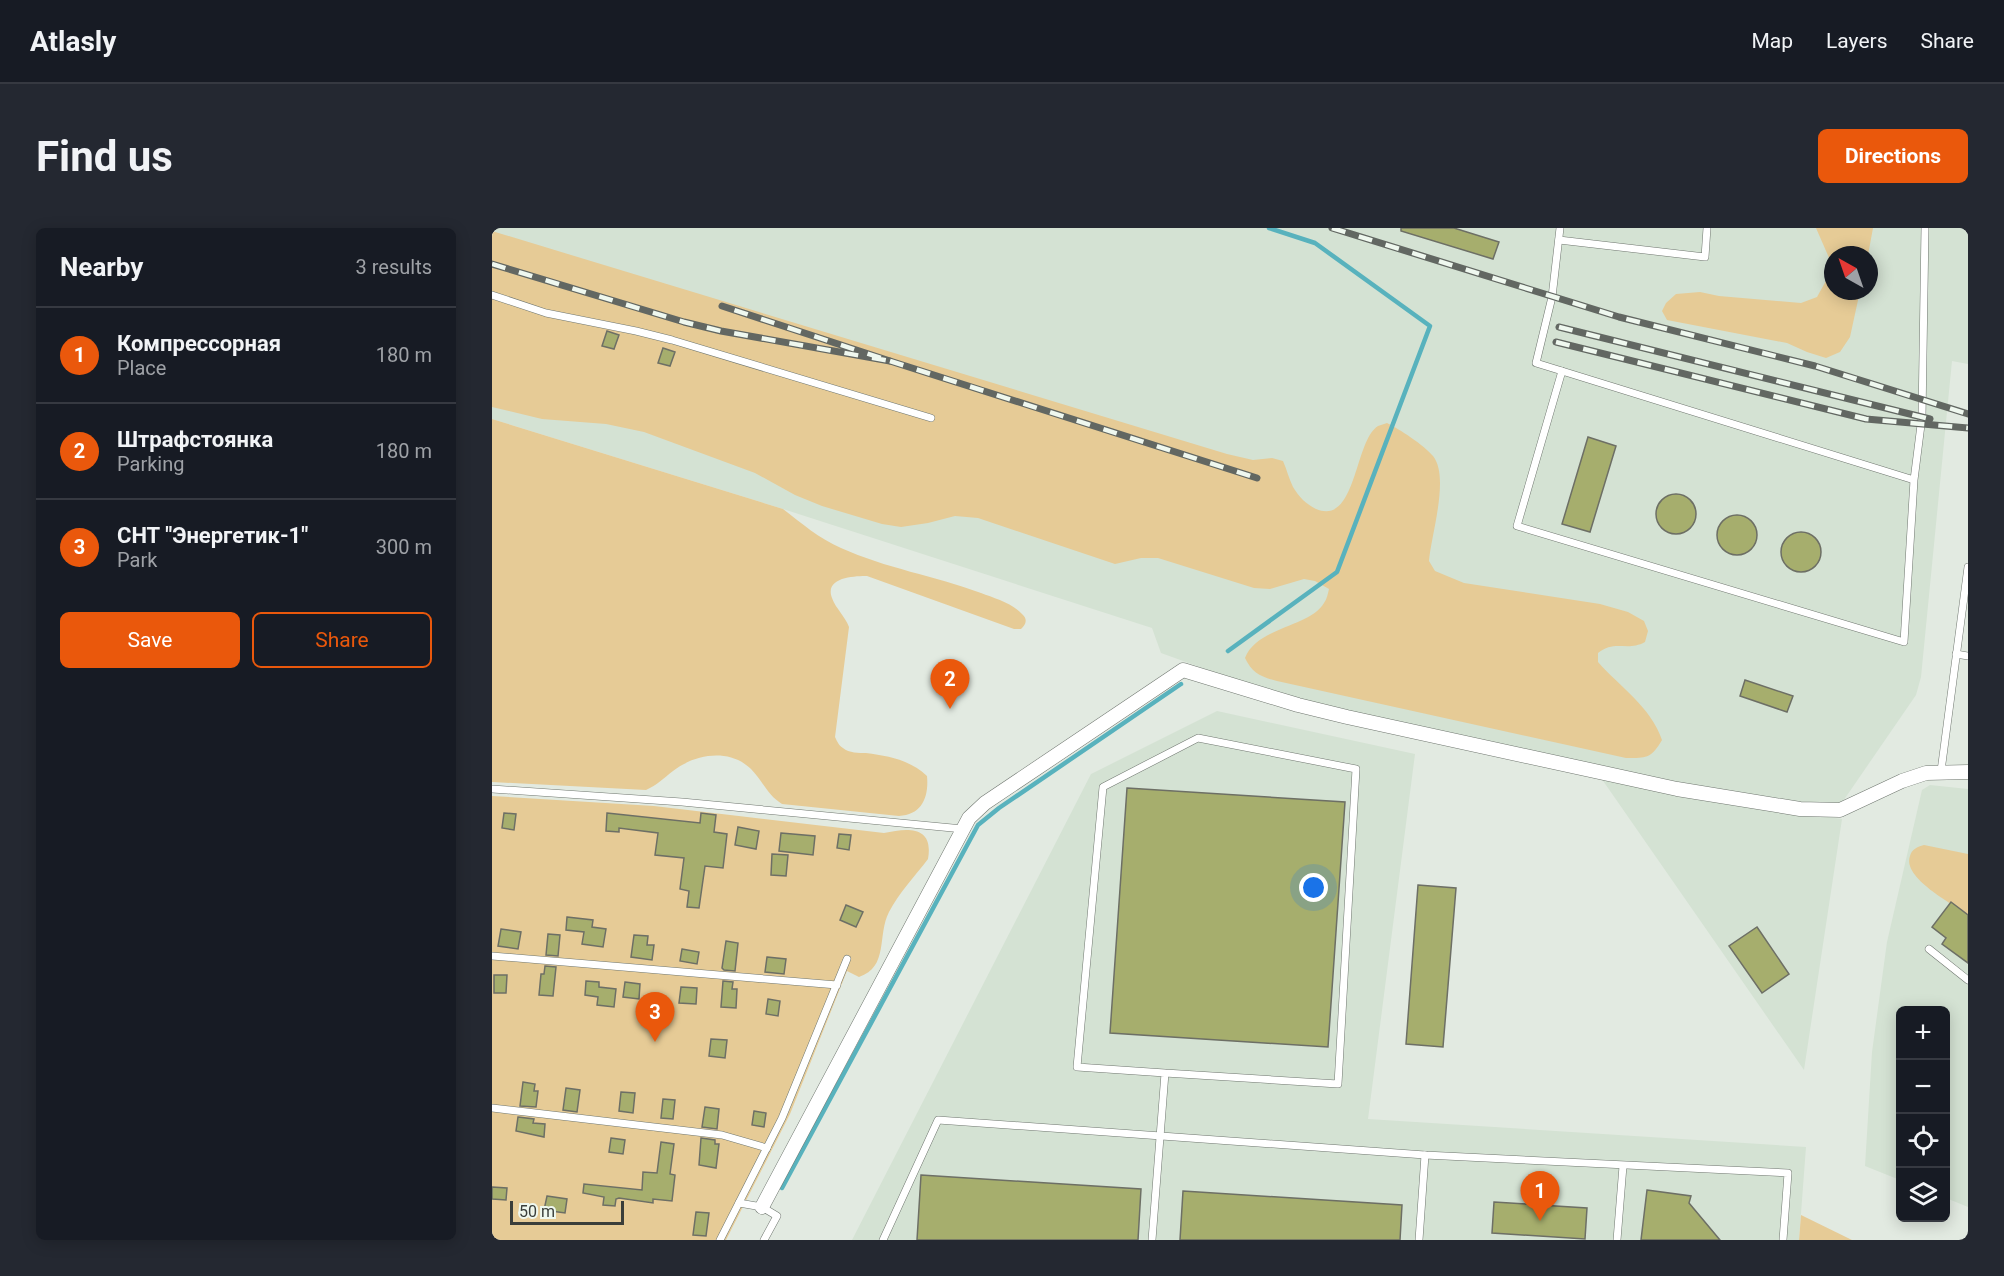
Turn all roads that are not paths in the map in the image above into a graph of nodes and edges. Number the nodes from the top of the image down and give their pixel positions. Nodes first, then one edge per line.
1 (1560, 228) edge
2 (1707, 228) edge
3 (1925, 228) edge
4 (1559, 240) junction
5 (492, 295) edge
6 (1562, 372) junction
7 (931, 418) dead end
8 (1914, 480) junction
9 (1968, 567) edge
10 (1956, 654) junction
11 (1968, 656) edge
12 (1941, 771) junction
13 (1968, 772) edge
14 (492, 789) edge
15 (963, 829) junction
16 (1929, 949) dead end
17 (492, 956) edge
18 (847, 959) dead end
19 (1968, 980) edge
20 (837, 985) junction
21 (1165, 1074) junction
22 (492, 1108) edge
23 (1160, 1136) junction
24 (767, 1148) junction
25 (1425, 1155) junction
26 (1623, 1166) junction
27 (739, 1203) junction
28 (762, 1208) junction
29 (720, 1240) edge
30 (764, 1240) edge
31 (883, 1240) edge
32 (1152, 1240) edge
33 (1419, 1240) edge
34 (1617, 1240) edge
35 (1783, 1240) edge

1 - 4 lane
2 - 4 lane
3 - 8 lane
4 - 6 lane
5 - 7 lane
6 - 8 lane
6 - 8 lane
9 - 10 lane
10 - 11 lane
10 - 12 lane
12 - 13 street
12 - 15 street
14 - 15 lane
15 - 28 street
16 - 19 lane
17 - 20 lane
18 - 20 lane
20 - 24 lane
21 - 21 lane
21 - 23 lane
22 - 24 lane
23 - 25 lane
23 - 31 lane
23 - 32 lane
24 - 27 lane
25 - 26 lane
25 - 33 lane
26 - 34 lane
26 - 35 lane
27 - 28 lane
27 - 29 lane
28 - 30 lane

